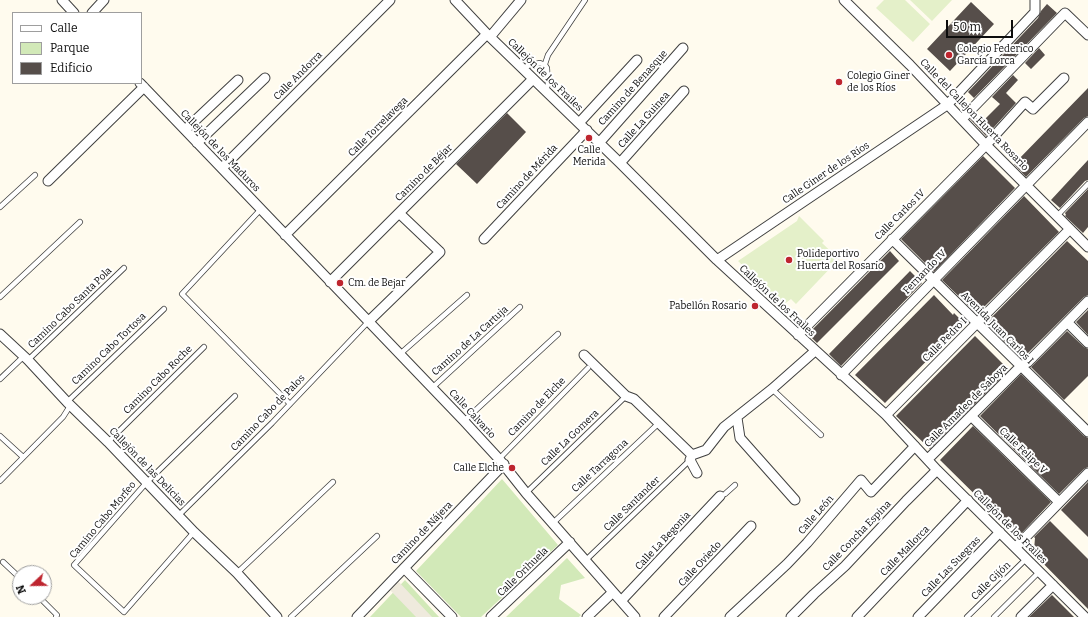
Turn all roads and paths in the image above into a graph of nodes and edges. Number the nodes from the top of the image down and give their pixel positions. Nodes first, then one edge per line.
1 (62, 0) edge
2 (104, 0) edge
3 (390, 0) edge
4 (456, 0) edge
5 (521, 0) edge
6 (585, 0) edge
7 (844, 0) edge
8 (1035, 0) edge
9 (73, 12) edge
10 (93, 12) edge
11 (1088, 35) edge
12 (489, 36) junction
13 (683, 48) dead end
14 (637, 60) dead end
15 (545, 64) junction
16 (523, 70) junction
17 (265, 78) dead end
18 (1064, 78) dead end
19 (533, 79) junction
20 (238, 80) dead end
21 (142, 85) edge
22 (545, 91) junction
23 (684, 91) dead end
24 (947, 105) junction
25 (962, 119) junction
26 (1088, 122) edge
27 (579, 123) junction
28 (185, 130) junction
29 (587, 130) junction
30 (198, 143) junction
31 (600, 143) junction
32 (986, 144) junction
33 (620, 162) junction
34 (222, 168) junction
35 (35, 175) dead end
36 (48, 181) dead end
37 (1088, 184) edge
38 (1026, 185) junction
39 (0, 207) edge
40 (261, 209) junction
41 (399, 213) junction
42 (1057, 216) junction
43 (80, 222) dead end
44 (1070, 229) junction
45 (285, 235) junction
46 (484, 239) dead end
47 (892, 240) junction
48 (1086, 240) edge
49 (716, 260) junction
50 (124, 268) dead end
51 (933, 280) junction
52 (330, 282) junction
53 (467, 296) dead end
54 (0, 297) edge
55 (1088, 302) edge
56 (520, 307) dead end
57 (164, 309) dead end
58 (369, 321) junction
59 (1068, 323) junction
60 (977, 324) junction
61 (0, 334) edge
62 (558, 334) dead end
63 (798, 335) junction
64 (1088, 343) edge
65 (204, 347) dead end
66 (815, 351) junction
67 (400, 354) junction
68 (584, 355) dead end
69 (25, 358) junction
70 (1020, 367) junction
71 (588, 368) dead end
72 (841, 375) junction
73 (0, 379) edge
74 (432, 388) junction
75 (772, 389) junction
76 (235, 396) dead end
77 (626, 396) junction
78 (68, 404) junction
79 (290, 404) junction
80 (886, 415) junction
81 (971, 416) junction
82 (737, 418) junction
83 (464, 421) junction
84 (660, 422) junction
85 (1088, 432) edge
86 (821, 435) dead end
87 (0, 436) edge
88 (108, 442) junction
89 (915, 446) junction
90 (23, 457) junction
91 (691, 457) junction
92 (928, 459) junction
93 (502, 462) junction
94 (938, 470) junction
95 (697, 473) dead end
96 (1088, 473) edge
97 (0, 481) edge
98 (147, 482) junction
99 (333, 482) dead end
100 (735, 485) dead end
101 (526, 492) junction
102 (720, 496) joint
103 (795, 500) dead end
104 (968, 500) junction
105 (1059, 502) junction
106 (179, 515) junction
107 (553, 523) junction
108 (751, 526) dead end
109 (194, 532) junction
110 (1000, 532) junction
111 (377, 536) dead end
112 (570, 542) junction
113 (1016, 547) junction
114 (1027, 558) junction
115 (586, 560) junction
116 (3, 562) dead end
117 (404, 568) junction
118 (12, 570) edge
119 (1040, 572) junction
120 (237, 573) junction
121 (1053, 585) junction
122 (613, 592) junction
123 (621, 601) junction
124 (47, 605) edge
125 (56, 617) edge
126 (277, 617) edge
127 (292, 617) edge
128 (357, 617) edge
129 (452, 617) edge
130 (491, 617) edge
131 (587, 617) edge
132 (635, 617) edge
133 (664, 617) edge
134 (730, 617) edge
135 (791, 617) edge
136 (857, 617) edge
137 (918, 617) edge
138 (967, 617) edge
139 (994, 617) edge
140 (1021, 617) edge
141 (1085, 617) edge

1 - 9 street
2 - 10 street
3 - 34 street, Calle Andorra
4 - 12 street, Callejón de los Frailes
5 - 12 street, Calle Torrelavega
6 - 15 lane
7 - 24 street, Calle del Callejon Huerta Rosario
8 - 24 street, Calle Giner de los Ríos
11 - 25 street
12 - 16 street, Callejón de los Frailes
12 - 45 street, Calle Torrelavega
13 - 31 street, Camino de Benasque
14 - 27 street
15 - 16 lane
15 - 22 lane
16 - 19 street, Callejón de los Frailes
17 - 30 street
18 - 32 street, Calle Carlos IV
19 - 22 street, Callejón de los Frailes
19 - 41 street, Camino de Béjar
20 - 28 street
21 - 28 street, Callejón de los Maduros
21 - 36 street
22 - 27 street, Callejón de los Frailes
23 - 33 street, Calle La Guinea
24 - 25 street, Calle del Callejon Huerta Rosario
24 - 49 street, Calle Giner de los Ríos
25 - 32 street, Calle del Callejon Huerta Rosario
26 - 38 street, Fernando IV
27 - 29 street, Callejón de los Frailes
28 - 30 street, Callejón de los Maduros
29 - 31 street, Callejón de los Frailes
29 - 46 street, Camino de Mérida
30 - 34 street, Callejón de los Maduros
31 - 33 street, Callejón de los Frailes
32 - 38 street, Calle del Callejon Huerta Rosario
32 - 47 street, Calle Carlos IV
33 - 49 street, Callejón de los Frailes
34 - 40 street, Callejón de los Maduros
35 - 39 lane
37 - 42 lane
38 - 42 street, Calle del Callejon Huerta Rosario
38 - 51 street, Fernando IV
40 - 45 street, Callejón de los Maduros
40 - 79 lane
41 - 52 street, Camino de Béjar
41 - 58 street
42 - 44 street, Calle del Callejon Huerta Rosario
43 - 54 lane
44 - 48 street, Calle del Callejon Huerta Rosario
44 - 60 street, Calle Pedro I
45 - 52 street, Calle Calvario
47 - 51 street, Avenida Juan Carlos I
47 - 63 street, Calle Carlos IV
49 - 63 street, Callejón de los Frailes
50 - 69 lane, Camino Cabo Santa Pola
51 - 60 street, Avenida Juan Carlos I
51 - 72 street, Fernando IV
52 - 58 street, Calle Calvario
53 - 67 lane
55 - 59 street, Calle Amadeo de Saboya
56 - 74 lane, Camino de La Cartuja
57 - 78 lane, Camino Cabo Tortosa
58 - 67 street, Calle Calvario
58 - 79 lane, Camino Cabo de Palos
59 - 64 street
59 - 70 street, Calle Amadeo de Saboya
60 - 70 street, Avenida Juan Carlos I
60 - 80 street, Calle Pedro I
61 - 69 street, Callejón de las Delicias
62 - 83 lane
63 - 66 street, Callejón de los Frailes
65 - 88 lane, Camino Cabo Roche
66 - 72 street, Callejón de los Frailes
66 - 75 street
67 - 74 street, Calle Calvario
68 - 77 street
69 - 73 lane, Camino Cabo Santa Pola
69 - 78 street, Callejón de las Delicias
70 - 81 street, Calle Amadeo de Saboya
70 - 85 street, Avenida Juan Carlos I
71 - 93 lane, Camino de Elche
72 - 80 street, Callejón de los Frailes
74 - 83 street, Calle Calvario
75 - 82 street
75 - 86 lane
76 - 98 lane
77 - 84 street
77 - 101 lane, Calle La Gomera
78 - 88 street, Callejón de las Delicias
78 - 90 lane, Camino Cabo Tortosa
79 - 106 lane, Camino Cabo de Palos
80 - 89 street, Callejón de los Frailes
81 - 92 street, Calle Amadeo de Saboya
81 - 105 street, Calle Felipe V
82 - 91 street
82 - 103 street
83 - 93 street, Calle Calvario
84 - 91 street
84 - 107 lane, Calle Tarragona
87 - 90 lane
88 - 98 street, Callejón de las Delicias
89 - 92 street, Callejón de los Frailes
89 - 134 street, Calle León
90 - 97 lane, Camino Cabo Tortosa
91 - 95 street
91 - 115 lane, Calle Santander
92 - 94 street, Callejón de los Frailes
93 - 101 street, Calle Calvario
93 - 117 street, Camino de Nájera
94 - 104 street, Callejón de los Frailes
94 - 135 street, Calle Concha Espina
96 - 105 street
98 - 106 street, Callejón de las Delicias
98 - 109 lane, Camino Cabo Morfeo
99 - 120 lane
100 - 102 lane
101 - 107 street, Calle Calvario
102 - 123 street, Calle La Begonia
104 - 110 street, Callejón de los Frailes
104 - 136 street, Calle Mallorca
105 - 113 street
106 - 109 street, Callejón de las Delicias
107 - 112 street, Calle Calvario
108 - 133 street, Calle Oviedo
109 - 120 street, Callejón de las Delicias
110 - 113 street, Callejón de los Frailes
110 - 137 street, Calle Las Suegras
111 - 127 lane
112 - 115 street, Calle Calvario
112 - 130 street, Calle Orihuela
113 - 114 street, Callejón de los Frailes
114 - 119 street, Callejón de los Frailes
114 - 138 lane, Calle Gijón
115 - 122 street, Calle Calvario
116 - 118 lane
117 - 128 street, Camino de Nájera
117 - 129 street
119 - 121 street, Callejón de los Frailes
119 - 139 lane
120 - 126 street, Callejón de las Delicias
121 - 140 street
121 - 141 street, Callejón de los Frailes
122 - 123 street, Calle Calvario
122 - 131 street
123 - 132 street, Calle Calvario
124 - 125 lane

